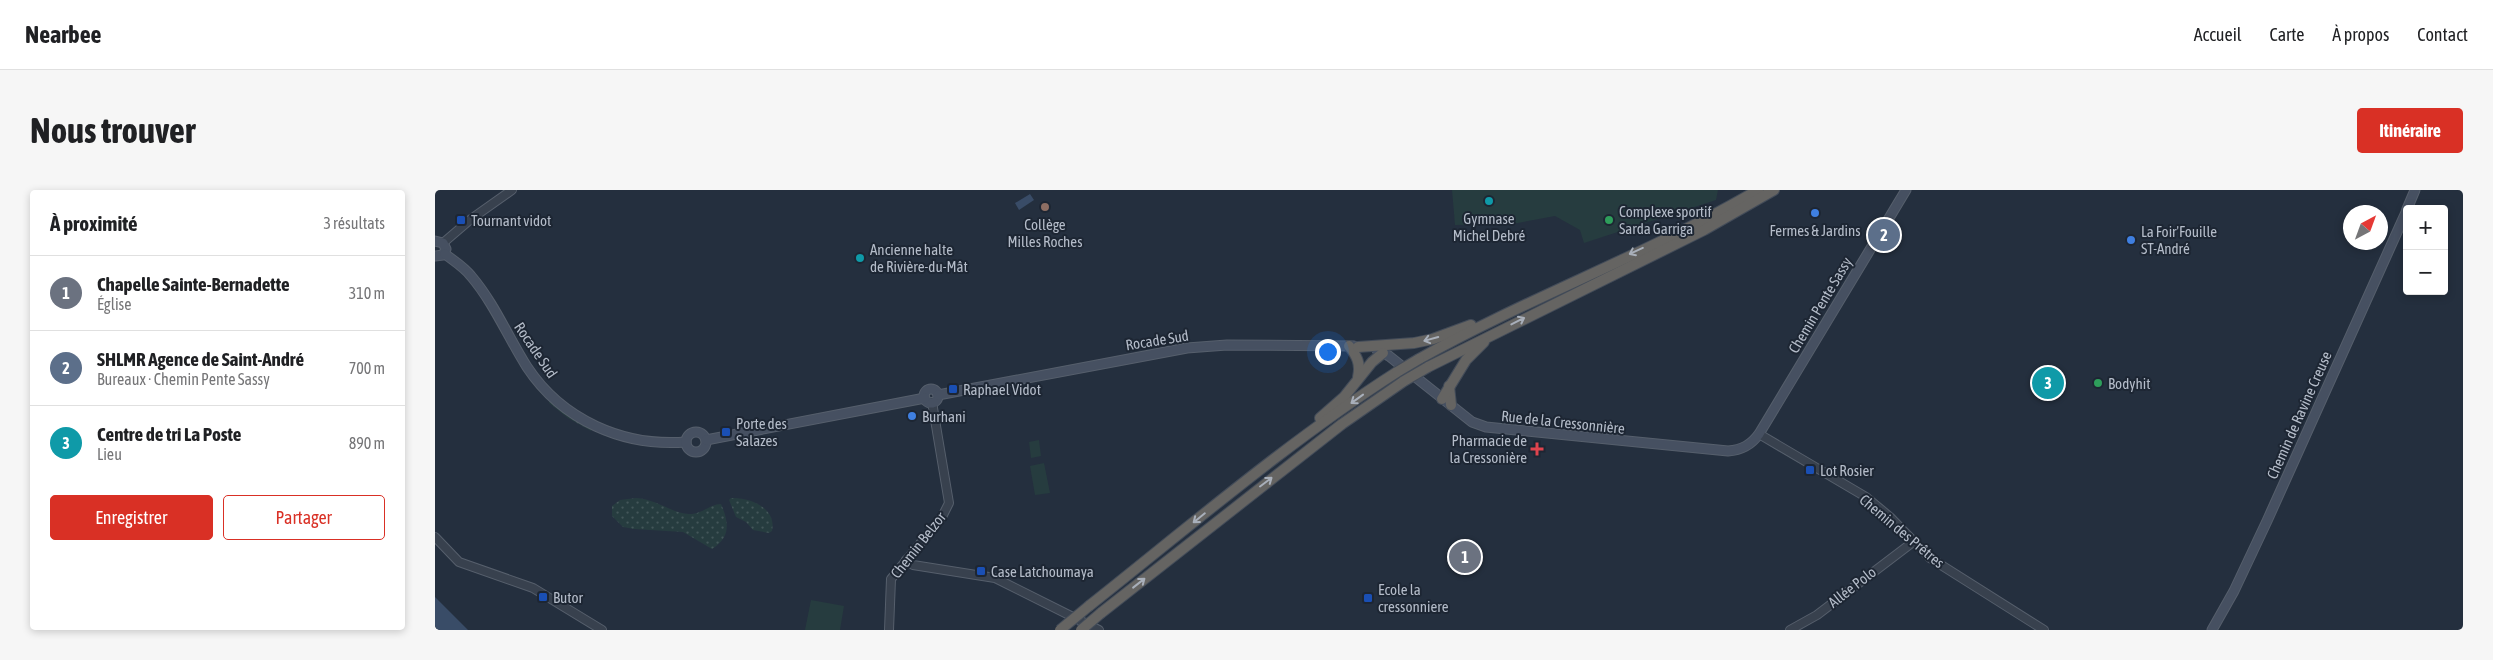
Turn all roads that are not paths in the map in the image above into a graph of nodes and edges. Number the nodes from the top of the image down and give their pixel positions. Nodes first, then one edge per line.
1 (512, 190) edge
2 (1758, 190) edge
3 (1774, 190) edge
4 (1784, 190) edge
5 (1906, 190) edge
6 (2415, 190) edge
7 (2409, 205) edge
8 (2403, 218) edge
9 (1704, 230) junction
10 (439, 242) edge
11 (445, 254) junction
12 (435, 256) edge
13 (1541, 297) junction
14 (1494, 333) junction
15 (1354, 346) junction
16 (1383, 353) junction
17 (1358, 378) junction
18 (1449, 386) junction
19 (932, 399) junction
20 (1442, 399) junction
21 (1451, 405) junction
22 (1759, 434) junction
23 (706, 440) junction
24 (686, 442) junction
25 (1221, 501) junction
26 (435, 537) edge
27 (1913, 542) junction
28 (906, 560) junction
29 (602, 630) edge
30 (889, 630) edge
31 (1060, 630) edge
32 (1081, 630) edge
33 (1099, 630) edge
34 (1790, 630) edge
35 (2043, 630) edge
36 (2212, 630) edge

1 - 10 street
2 -> 13 highway
3 - 9 highway
4 - 9 highway
5 - 22 main road, Chemin Pente Sassy
6 - 7 main road, Chemin de Ravine Creuse
8 - 36 main road, Chemin de Ravine Creuse
14 -> 9 highway
10 - 11 main road
11 - 12 main road
11 - 24 main road, Rocade Sud
13 -> 15 highway
13 -> 25 highway, bridge
14 - 18 highway
32 -> 14 highway, bridge
15 - 16 main road, Rocade Sud
15 - 17 highway
15 - 19 main road, Rocade Sud
16 - 17 highway
16 - 20 main road, Rue de la Cressonnière
17 - 25 highway
18 - 20 highway
18 - 21 highway
19 - 23 main road, Rocade Sud
19 - 28 street, Chemin Belzor
20 - 21 main road, Rue de la Cressonnière
21 - 22 main road, Rue de la Cressonnière
22 - 27 street, Chemin des Prêtres
23 - 24 main road
23 - 24 main road
25 -> 31 highway, bridge
26 - 29 street
27 - 34 street, Allée Polo
27 - 35 street, Chemin des Prêtres
28 - 30 street, Chemin Belzor
28 - 33 street

